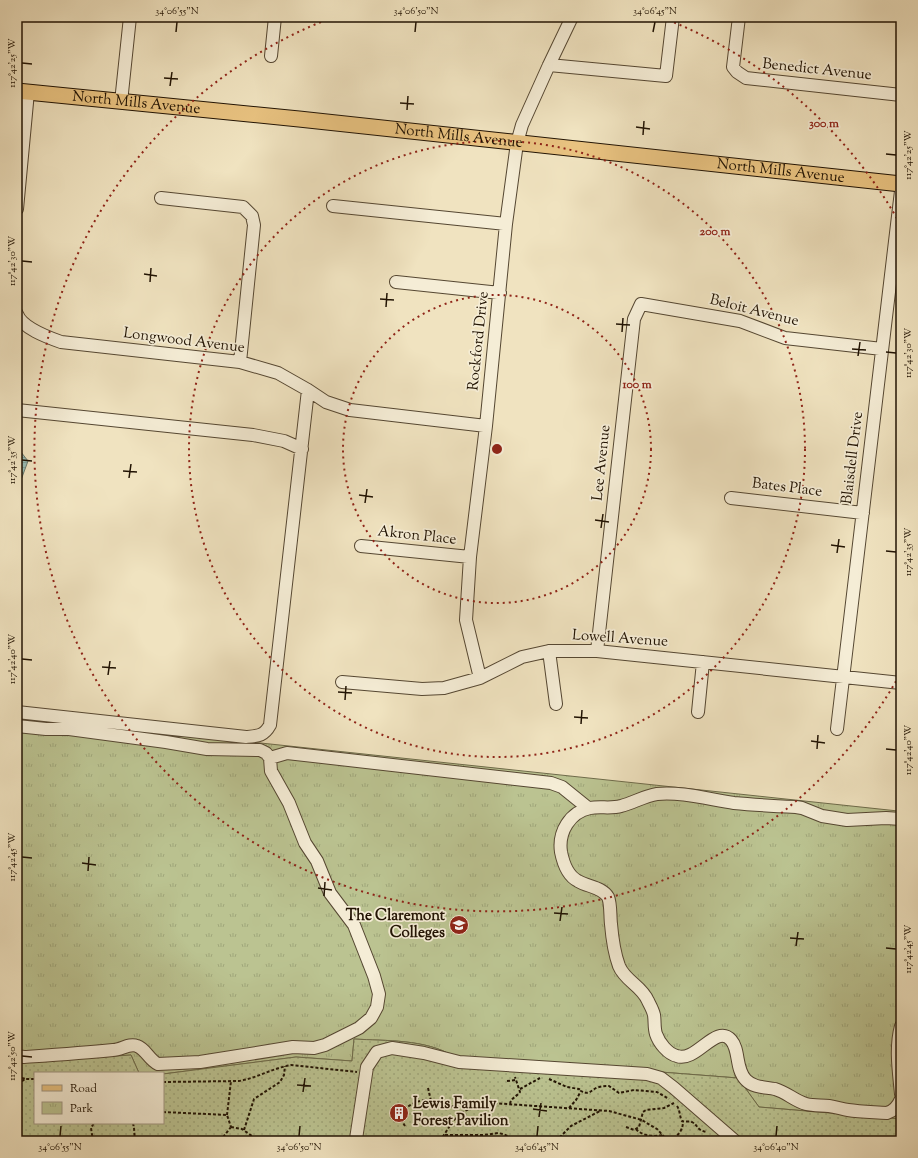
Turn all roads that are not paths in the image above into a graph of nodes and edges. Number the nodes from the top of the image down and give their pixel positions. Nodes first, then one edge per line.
1 (130, 17) edge
2 (275, 17) edge
3 (572, 17) edge
4 (673, 17) edge
5 (739, 17) edge
6 (271, 56) dead end
7 (549, 65) junction
8 (23, 91) edge
9 (901, 95) edge
10 (120, 102) junction
11 (517, 143) junction
12 (901, 184) edge
13 (901, 191) edge
14 (161, 198) dead end
15 (333, 206) dead end
16 (17, 209) edge
17 (506, 224) junction
18 (396, 282) dead end
19 (500, 293) junction
20 (641, 304) joint
21 (18, 316) edge
22 (882, 349) junction
23 (240, 362) junction
24 (308, 390) junction
25 (17, 410) edge
26 (486, 426) junction
27 (302, 449) junction
28 (731, 498) dead end
29 (863, 514) junction
30 (361, 546) dead end
31 (470, 557) junction
32 (549, 651) junction
33 (597, 651) junction
34 (703, 662) junction
35 (843, 677) junction
36 (480, 678) junction
37 (342, 682) dead end
38 (901, 683) edge
39 (17, 702) edge
40 (556, 704) dead end
41 (698, 712) dead end
42 (21, 713) edge
43 (17, 726) edge
44 (837, 729) dead end
45 (270, 758) junction
46 (588, 808) junction
47 (901, 819) edge
48 (901, 1026) edge
49 (17, 1056) edge
50 (901, 1094) edge
51 (901, 1099) edge
52 (360, 1141) edge
53 (735, 1141) edge

1 - 10 street
2 - 6 street
3 - 7 street, Rockford Drive
4 - 7 street
5 - 9 street, Benedict Avenue
7 - 11 street, Rockford Drive
8 - 10 main road, North Mills Avenue
8 - 16 street
10 - 11 main road, North Mills Avenue
11 - 12 main road, North Mills Avenue
11 - 17 street, Rockford Drive
13 - 22 street, Blaisdell Drive
14 - 23 street
15 - 17 street
17 - 19 street, Rockford Drive
18 - 19 street
19 - 26 street, Rockford Drive
20 - 22 street, Beloit Avenue
20 - 33 street, Lee Avenue
21 - 23 street, Longwood Avenue
22 - 29 street, Blaisdell Drive
23 - 24 street, Longwood Avenue
24 - 26 street, Longwood Avenue
24 - 27 street
25 - 27 street
26 - 31 street, Rockford Drive
27 - 42 street
28 - 29 street, Bates Place
29 - 35 street, Blaisdell Drive
30 - 31 street, Akron Place
31 - 36 street, Rockford Drive
32 - 33 street, Lowell Avenue
32 - 36 street, Lowell Avenue
32 - 40 street
33 - 34 street, Lowell Avenue
34 - 35 street, Lowell Avenue
34 - 41 street
35 - 38 street, Lowell Avenue
35 - 44 street, Blaisdell Drive
36 - 37 street, Lowell Avenue
39 - 42 street
43 - 45 street
45 - 46 street
45 - 49 street
46 - 47 street
46 - 51 street
48 - 50 street
52 - 53 street

